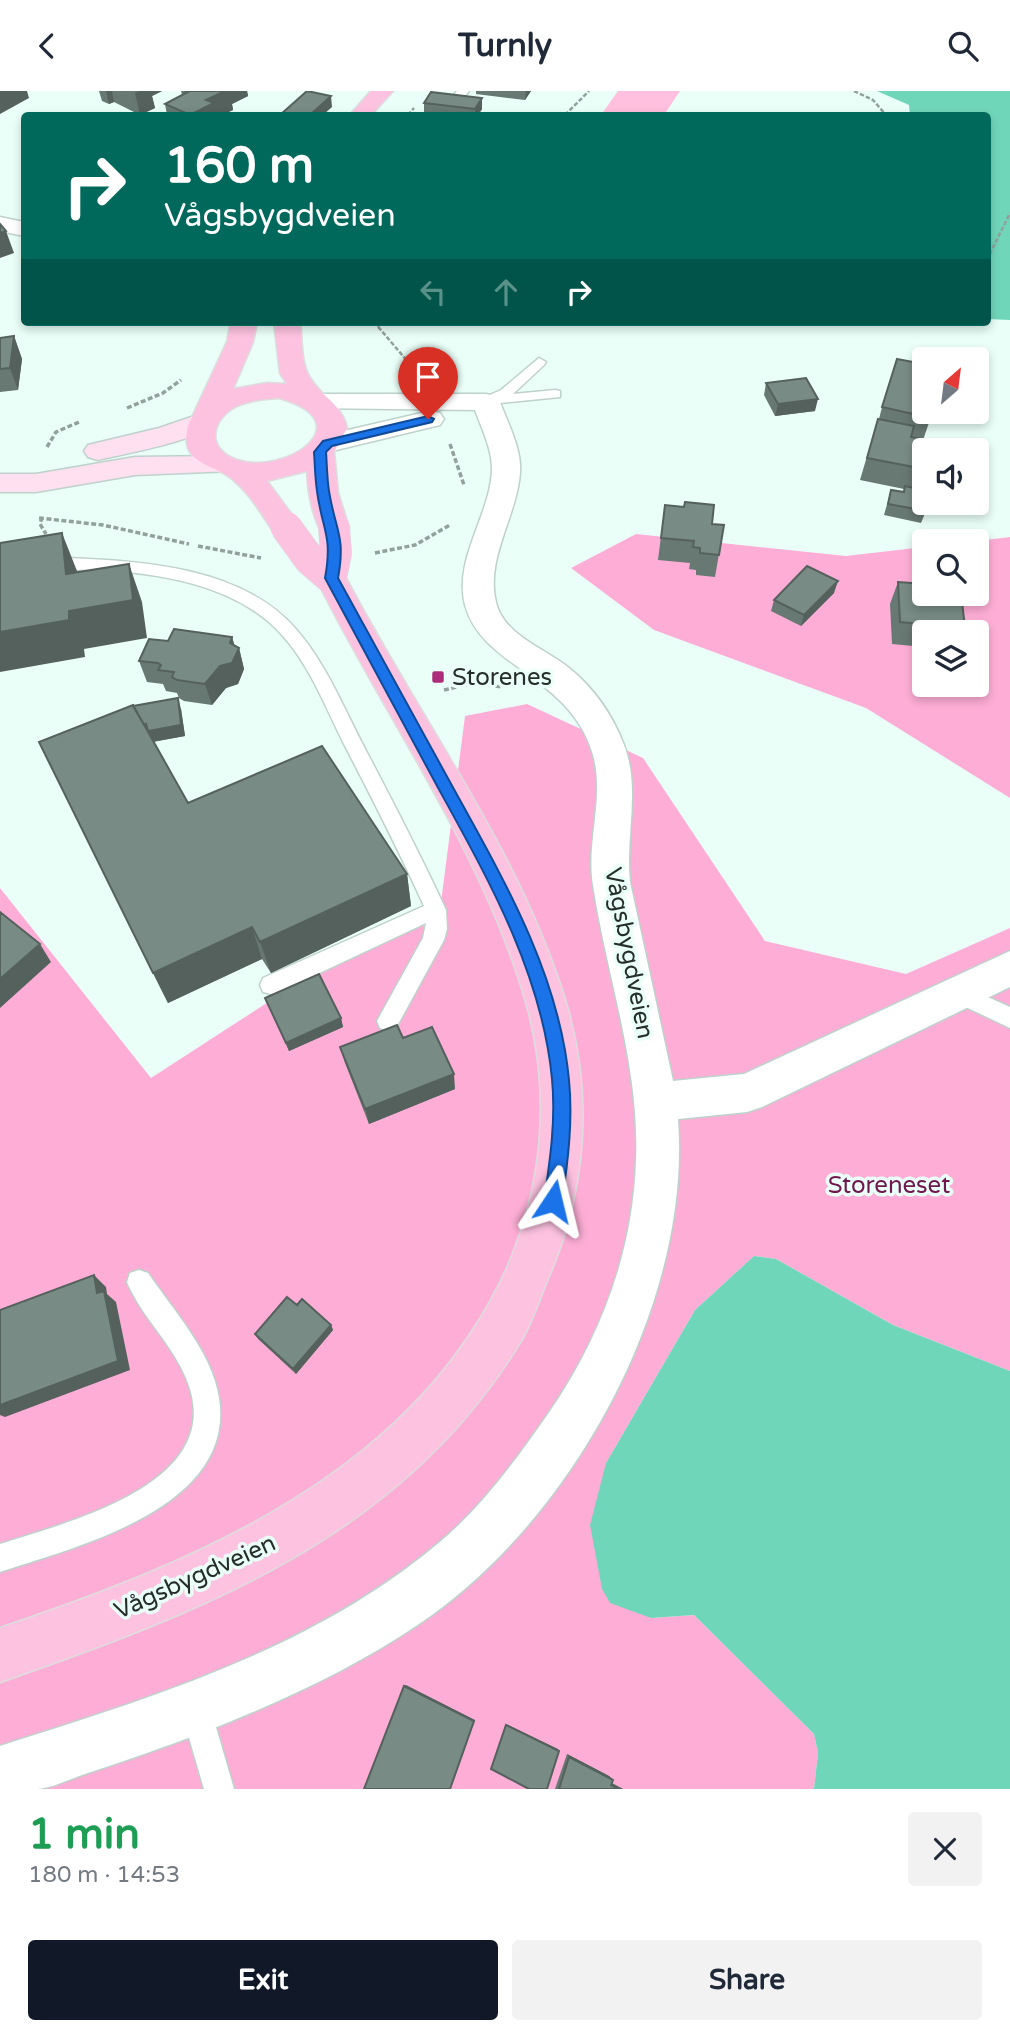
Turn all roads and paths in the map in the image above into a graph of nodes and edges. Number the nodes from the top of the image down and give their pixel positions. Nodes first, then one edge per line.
1 (383, 91) edge
2 (463, 91) edge
3 (589, 91) edge
4 (854, 91) edge
5 (363, 112) edge
6 (446, 112) edge
7 (568, 112) edge
8 (883, 112) edge
9 (1010, 213) edge
10 (0, 224) edge
11 (21, 228) edge
12 (991, 252) edge
13 (243, 326) edge
14 (287, 326) edge
15 (377, 326) edge
16 (539, 362) dead end
17 (189, 372) dead end
18 (421, 377) dead end
19 (555, 394) dead end
20 (314, 400) junction
21 (486, 402) junction
22 (124, 409) dead end
23 (207, 417) junction
24 (87, 420) dead end
25 (47, 447) dead end
26 (324, 448) junction
27 (230, 468) junction
28 (0, 472) edge
29 (0, 483) edge
30 (0, 567) edge
31 (331, 578) junction
32 (436, 909) junction
33 (1010, 968) edge
34 (271, 985) dead end
35 (961, 994) junction
36 (1010, 1018) edge
37 (388, 1021) dead end
38 (656, 1102) junction
39 (139, 1282) dead end
40 (0, 1558) edge
41 (0, 1655) edge
42 (196, 1710) junction
43 (0, 1774) edge
44 (219, 1789) edge

1 - 5 main road
2 - 6 lane
3 - 7 path
4 - 8 path
9 - 12 path
10 - 11 street
13 - 23 main road
14 - 20 main road
15 - 18 path
16 - 21 lane
17 - 22 path
19 - 21 lane
20 - 21 street
20 - 23 main road
20 - 26 main road
21 - 26 street
21 - 38 street, Vågsbygdveien
23 - 27 main road
23 - 28 street
24 - 25 path
26 - 27 main road
26 - 31 main road, bridge
27 - 29 street
27 - 31 main road, Vågsbygdveien, bridge
30 - 32 lane
31 - 41 main road, Vågsbygdveien
32 - 34 lane
32 - 37 lane
33 - 35 street
35 - 36 lane
35 - 38 street
38 - 42 street, Vågsbygdveien
39 - 40 lane
42 - 43 street, Vågsbygdveien
42 - 44 lane

